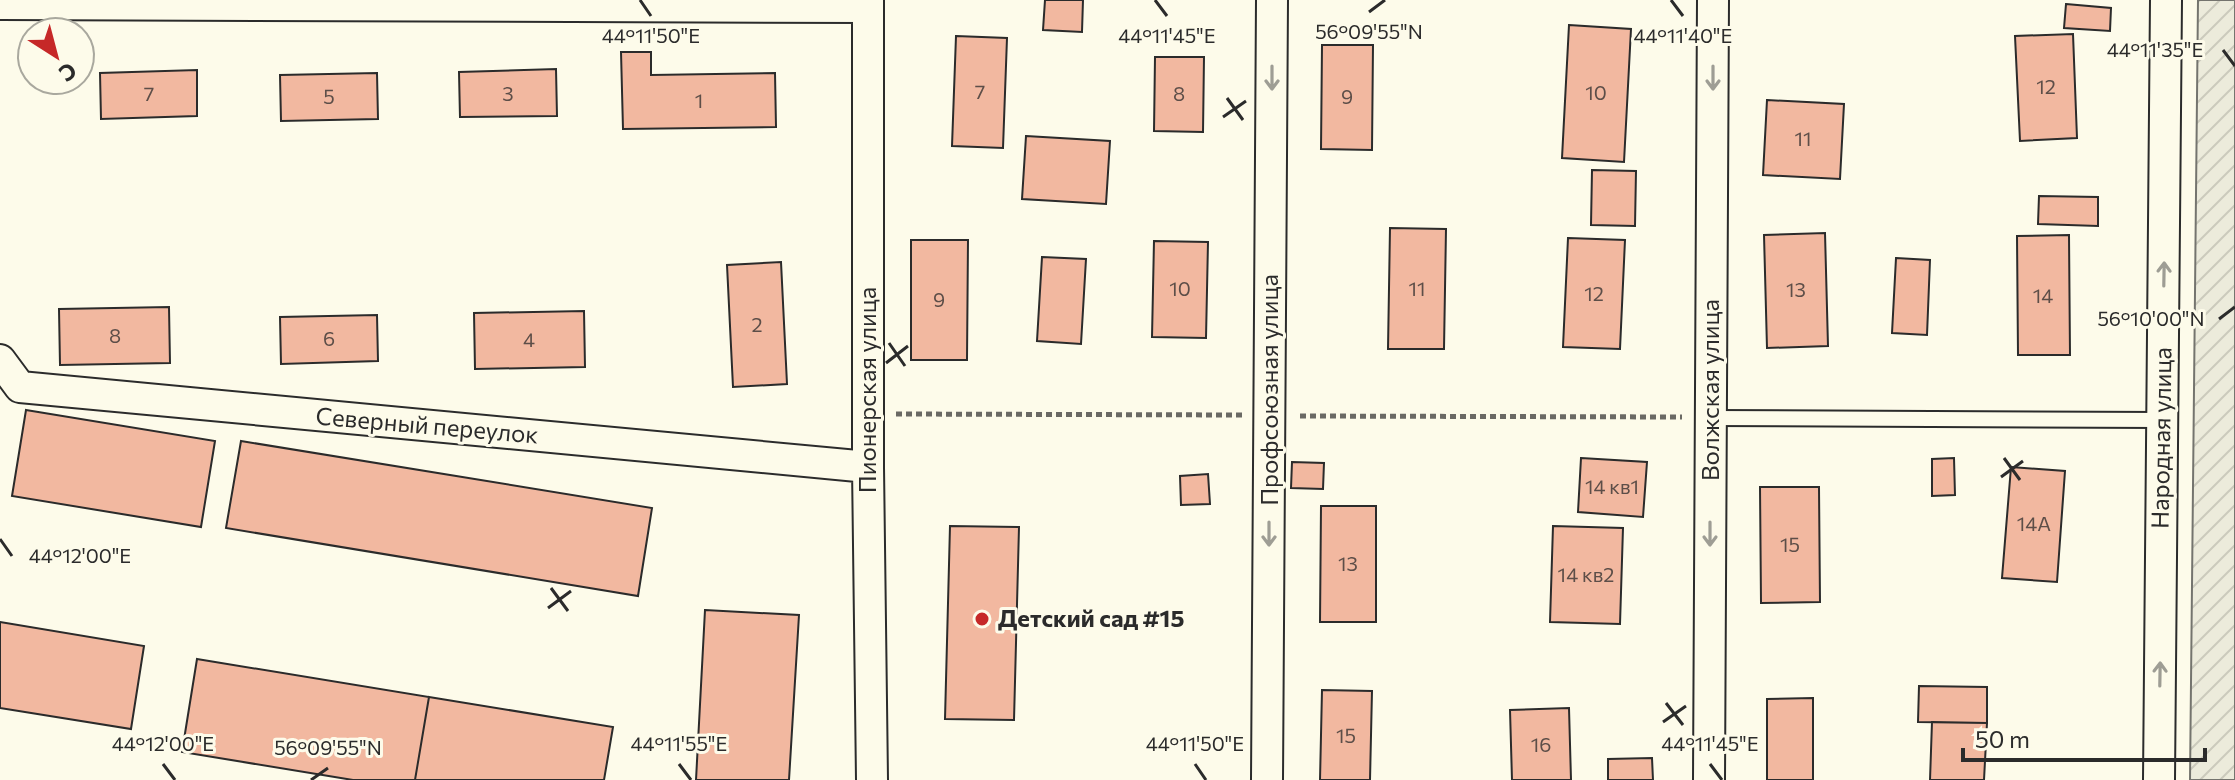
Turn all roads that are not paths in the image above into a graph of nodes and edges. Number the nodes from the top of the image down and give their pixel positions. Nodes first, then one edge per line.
1 (1272, 0) edge
2 (1713, 0) edge
3 (2166, 0) edge
4 (0, 4) edge
5 (868, 4) edge
6 (0, 360) edge
7 (1711, 418) junction
8 (2162, 420) junction
9 (868, 467) junction
10 (872, 780) edge
11 (1267, 780) edge
12 (1709, 780) edge
13 (2159, 780) edge

1 -> 11 street, Профсоюзная улица
2 -> 7 street, Волжская улица
8 -> 3 street, Народная улица
4 - 5 street
5 - 9 street, Пионерская улица
6 - 9 street, Северный переулок
7 - 8 lane
7 -> 12 street, Волжская улица
13 -> 8 street, Народная улица
9 - 10 street, Пионерская улица

